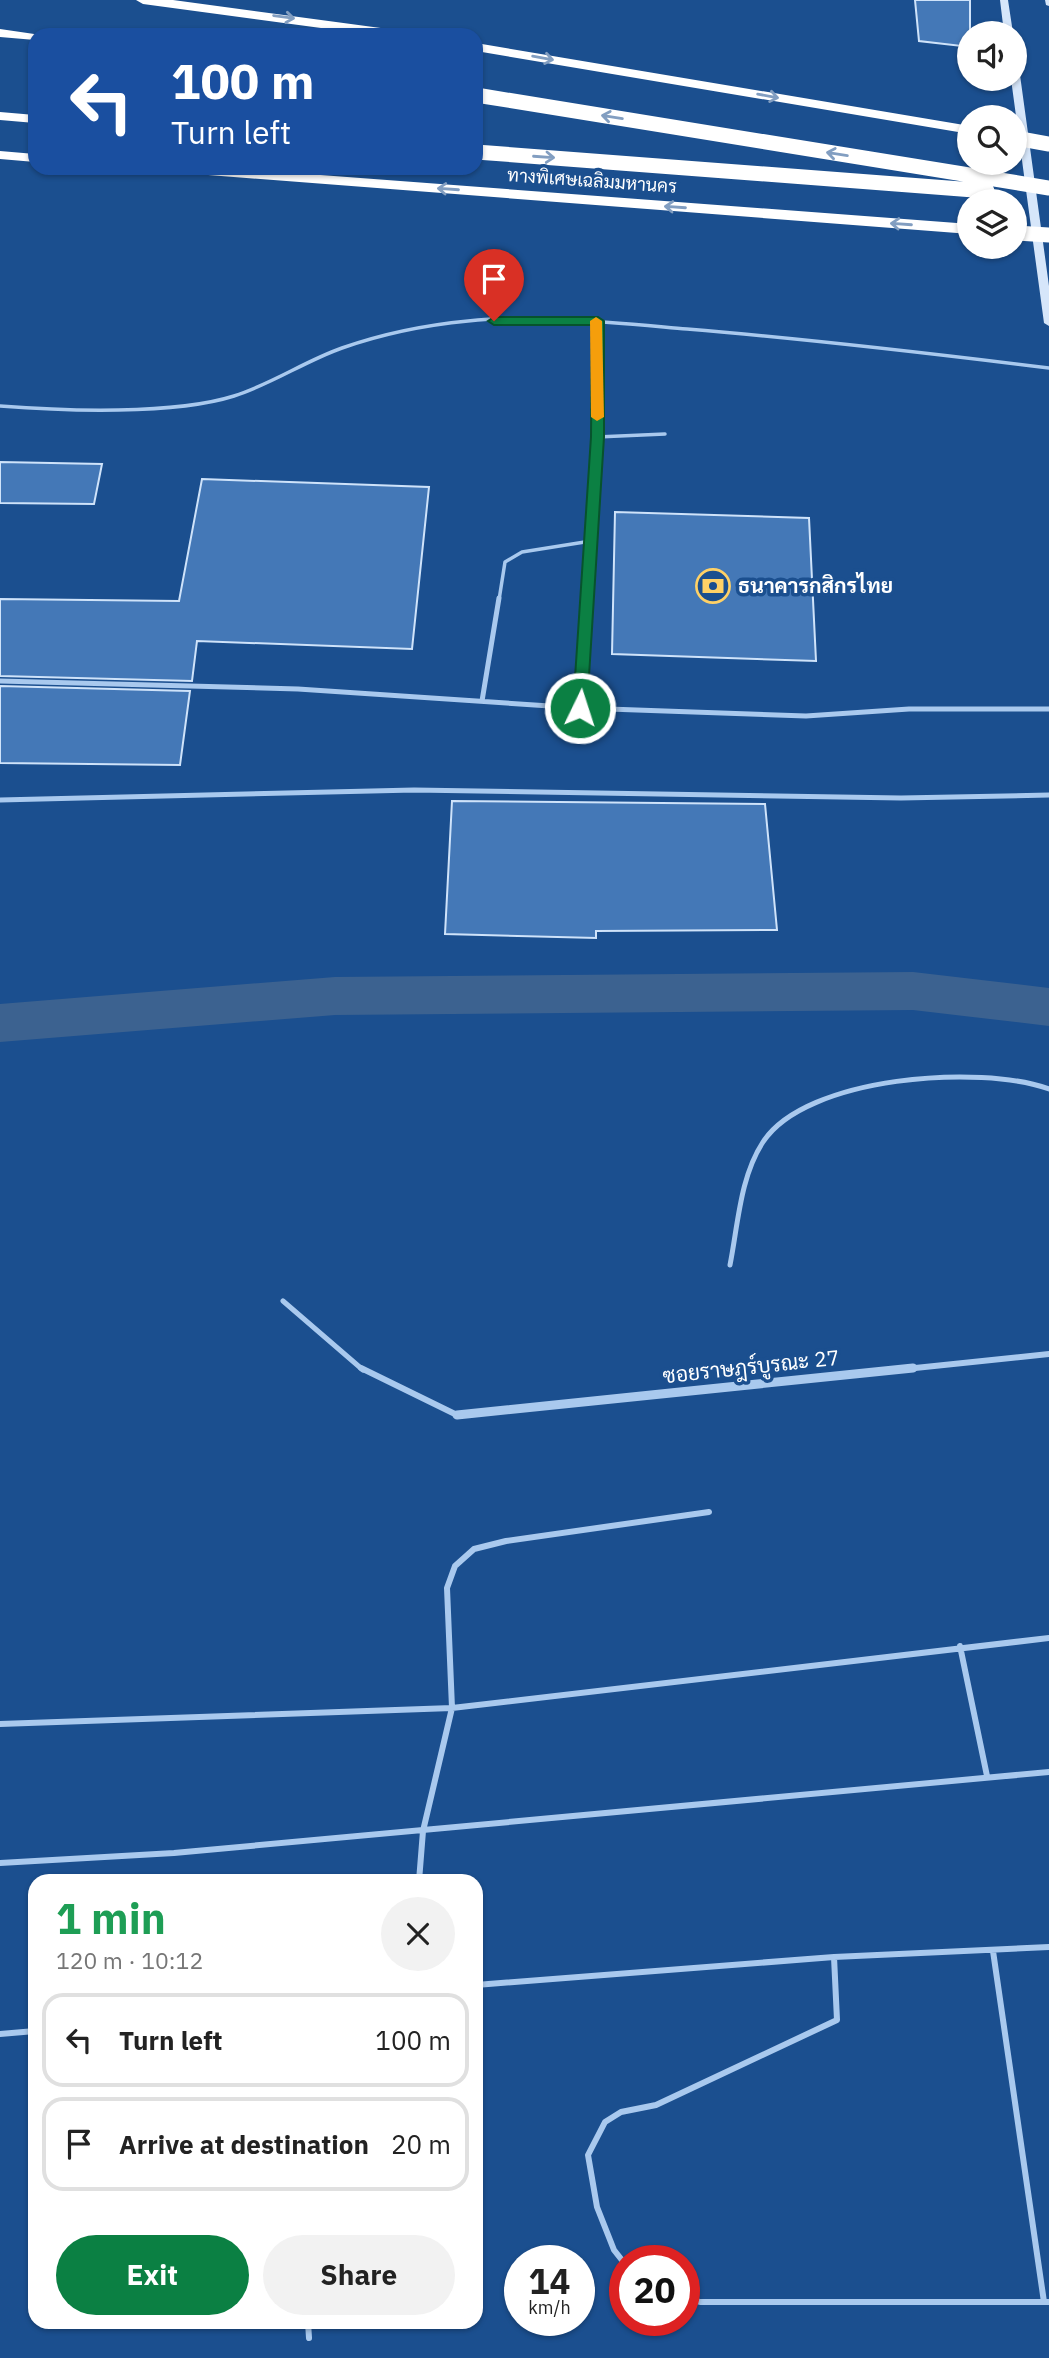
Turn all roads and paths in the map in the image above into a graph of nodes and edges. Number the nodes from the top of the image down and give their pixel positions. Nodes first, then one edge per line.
1 (144, 0) edge
2 (1004, 0) edge
3 (1007, 21) edge
4 (351, 28) edge
5 (0, 33) edge
6 (28, 35) edge
7 (483, 48) edge
8 (1017, 91) edge
9 (483, 96) edge
10 (0, 116) edge
11 (28, 118) edge
12 (957, 128) edge
13 (1027, 140) edge
14 (1049, 144) edge
15 (483, 153) edge
16 (0, 155) edge
17 (28, 157) edge
18 (262, 175) edge
19 (1049, 188) edge
20 (1049, 196) edge
21 (957, 228) edge
22 (1027, 234) edge
23 (1049, 236) edge
24 (598, 321) junction
25 (1049, 323) edge
26 (1049, 368) edge
27 (0, 406) edge
28 (664, 434) dead end
29 (597, 437) junction
30 (591, 541) junction
31 (0, 681) edge
32 (482, 701) junction
33 (580, 708) junction
34 (1049, 709) edge
35 (1049, 795) edge
36 (0, 800) edge
37 (1049, 1089) edge
38 (730, 1265) dead end
39 (283, 1301) dead end
40 (1049, 1354) edge
41 (457, 1415) joint
42 (709, 1512) dead end
43 (1049, 1638) edge
44 (960, 1646) junction
45 (452, 1708) junction
46 (0, 1724) edge
47 (1049, 1772) edge
48 (987, 1776) junction
49 (423, 1831) junction
50 (0, 1863) edge
51 (420, 1874) edge
52 (1049, 1947) edge
53 (993, 1951) junction
54 (834, 1957) junction
55 (483, 1984) edge
56 (28, 2032) edge
57 (0, 2034) edge
58 (612, 2245) edge
59 (700, 2302) edge
60 (1046, 2302) edge
61 (308, 2329) edge
62 (309, 2338) dead end

1 -> 4 highway
2 - 3 main road
5 - 6 highway
7 -> 12 highway
8 - 25 main road
19 -> 9 highway, bridge
10 - 11 highway
13 - 14 highway, bridge
15 -> 20 highway, ทางพิเศษเฉลิมมหานคร, bridge
16 - 17 highway
21 -> 18 highway, ทางพิเศษเฉลิมมหานคร
22 - 23 highway, bridge
24 - 26 lane
24 - 27 lane
24 - 29 lane
28 - 29 lane
29 - 30 lane
30 - 32 lane
30 - 33 lane
31 - 32 lane
32 - 33 lane
33 - 34 lane
35 - 36 lane
37 - 38 lane
39 - 41 lane
40 - 41 street, ซอยราษฎร์บูรณะ 27
42 - 45 lane
43 - 44 lane
44 - 45 lane
44 - 48 lane
45 - 46 lane
45 - 49 lane
47 - 48 lane
48 - 49 lane
49 - 50 lane
49 - 51 lane
52 - 53 lane
53 - 54 lane
53 - 60 lane
54 - 55 lane
54 - 58 lane
56 - 57 lane
59 - 60 lane
61 - 62 lane

